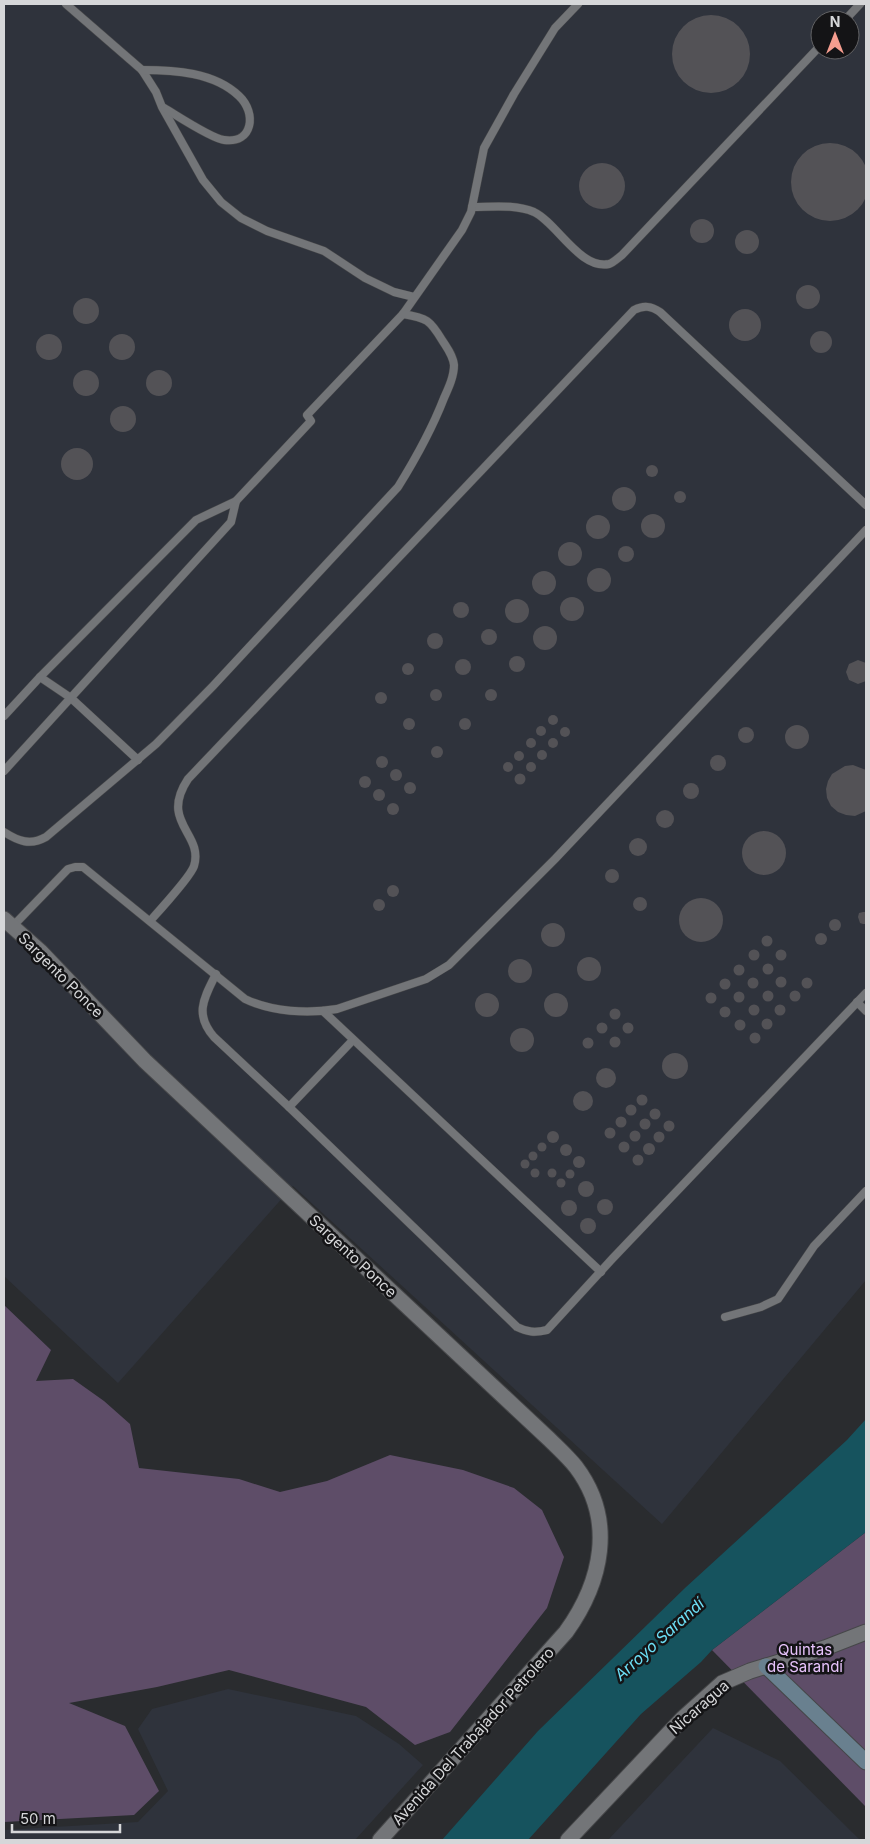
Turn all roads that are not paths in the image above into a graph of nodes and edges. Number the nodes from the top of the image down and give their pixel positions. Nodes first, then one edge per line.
1 (578, 4) edge
2 (71, 5) edge
3 (810, 57) edge
4 (142, 70) junction
5 (162, 107) junction
6 (472, 206) junction
7 (414, 297) junction
8 (403, 314) junction
9 (236, 501) junction
10 (866, 505) edge
11 (866, 530) edge
12 (40, 677) junction
13 (71, 698) junction
14 (4, 716) edge
15 (138, 760) junction
16 (4, 770) edge
17 (4, 832) edge
18 (150, 921) junction
19 (8, 923) edge
20 (216, 974) junction
21 (866, 993) edge
22 (857, 1002) junction
23 (866, 1011) edge
24 (323, 1012) junction
25 (353, 1040) junction
26 (289, 1107) junction
27 (866, 1192) edge
28 (601, 1272) junction
29 (725, 1317) dead end
30 (566, 1632) joint
31 (866, 1632) edge
32 (766, 1666) junction
33 (866, 1762) edge
34 (380, 1840) edge
35 (568, 1840) edge

1 - 6 lane
2 - 4 lane
3 - 6 lane
4 - 5 lane
4 - 5 lane
5 - 7 lane
6 - 7 lane
7 - 8 lane
8 - 9 lane
8 - 15 lane
9 - 12 lane
9 - 13 lane
10 - 18 lane
11 - 24 lane
12 - 13 lane
12 - 14 lane
13 - 15 lane
13 - 16 lane
15 - 17 lane
18 - 19 lane
18 - 20 lane
19 - 30 street, Sargento Ponce
20 - 24 lane
20 - 26 lane
21 - 22 lane
22 - 23 lane
22 - 28 lane
24 - 25 lane
25 - 26 lane
25 - 28 lane
26 - 28 lane
27 - 29 lane
30 - 34 street, Avenida Del Trabajador Petrolero
31 - 32 street, Nicaragua
32 - 33 street
32 - 35 street, Nicaragua

